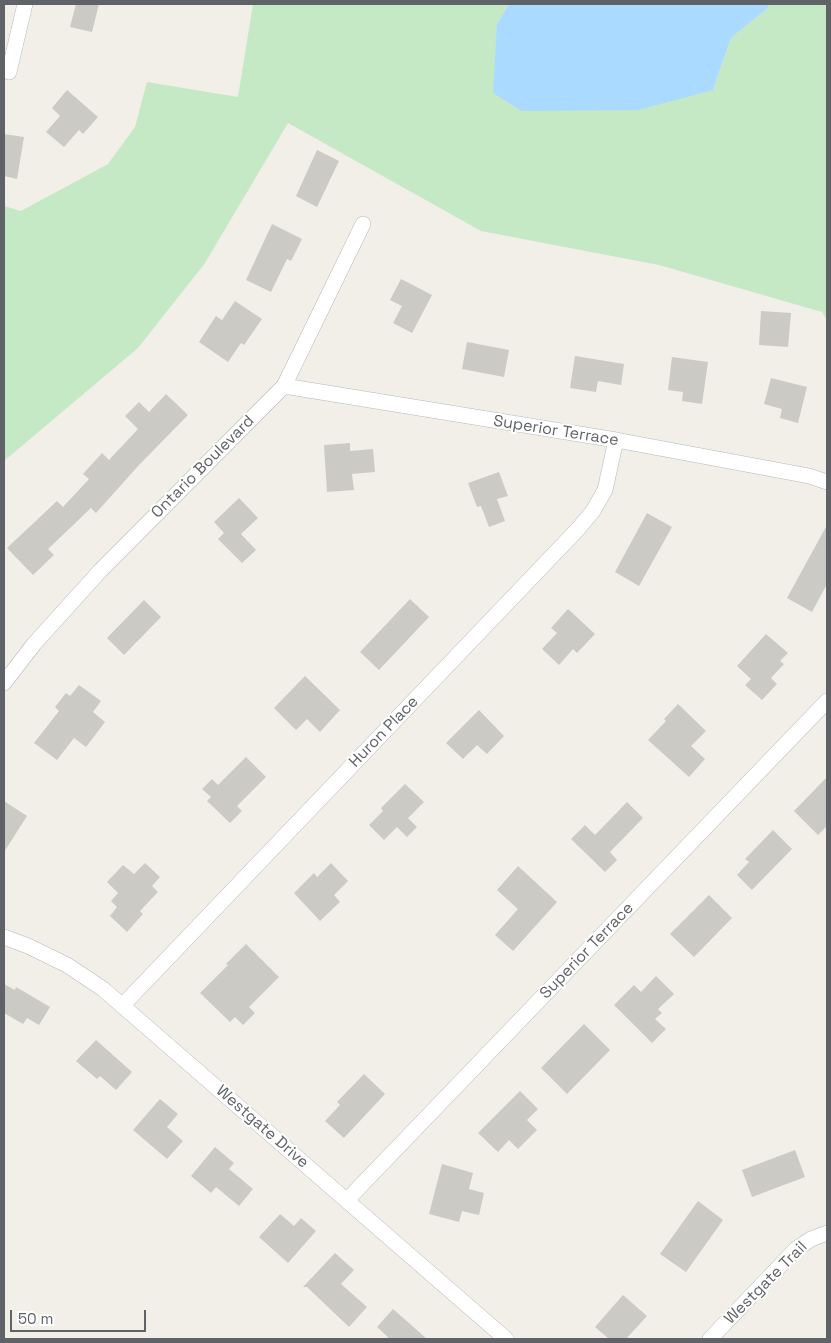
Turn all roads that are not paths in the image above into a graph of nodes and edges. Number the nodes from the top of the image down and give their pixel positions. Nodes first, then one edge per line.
1 (25, 4) edge
2 (9, 72) dead end
3 (363, 224) dead end
4 (284, 386) junction
5 (616, 440) junction
6 (827, 482) edge
7 (4, 683) edge
8 (827, 701) edge
9 (4, 937) edge
10 (122, 1006) junction
11 (347, 1200) junction
12 (827, 1233) edge
13 (506, 1339) edge
14 (710, 1339) edge

1 - 2 street
3 - 4 street, Ontario Boulevard
4 - 5 street, Superior Terrace
4 - 7 street, Ontario Boulevard
5 - 6 street, Superior Terrace
5 - 10 street, Huron Place
8 - 11 street, Superior Terrace
9 - 10 street, Westgate Drive
10 - 11 street, Westgate Drive
11 - 13 street, Westgate Drive
12 - 14 street, Westgate Trail

